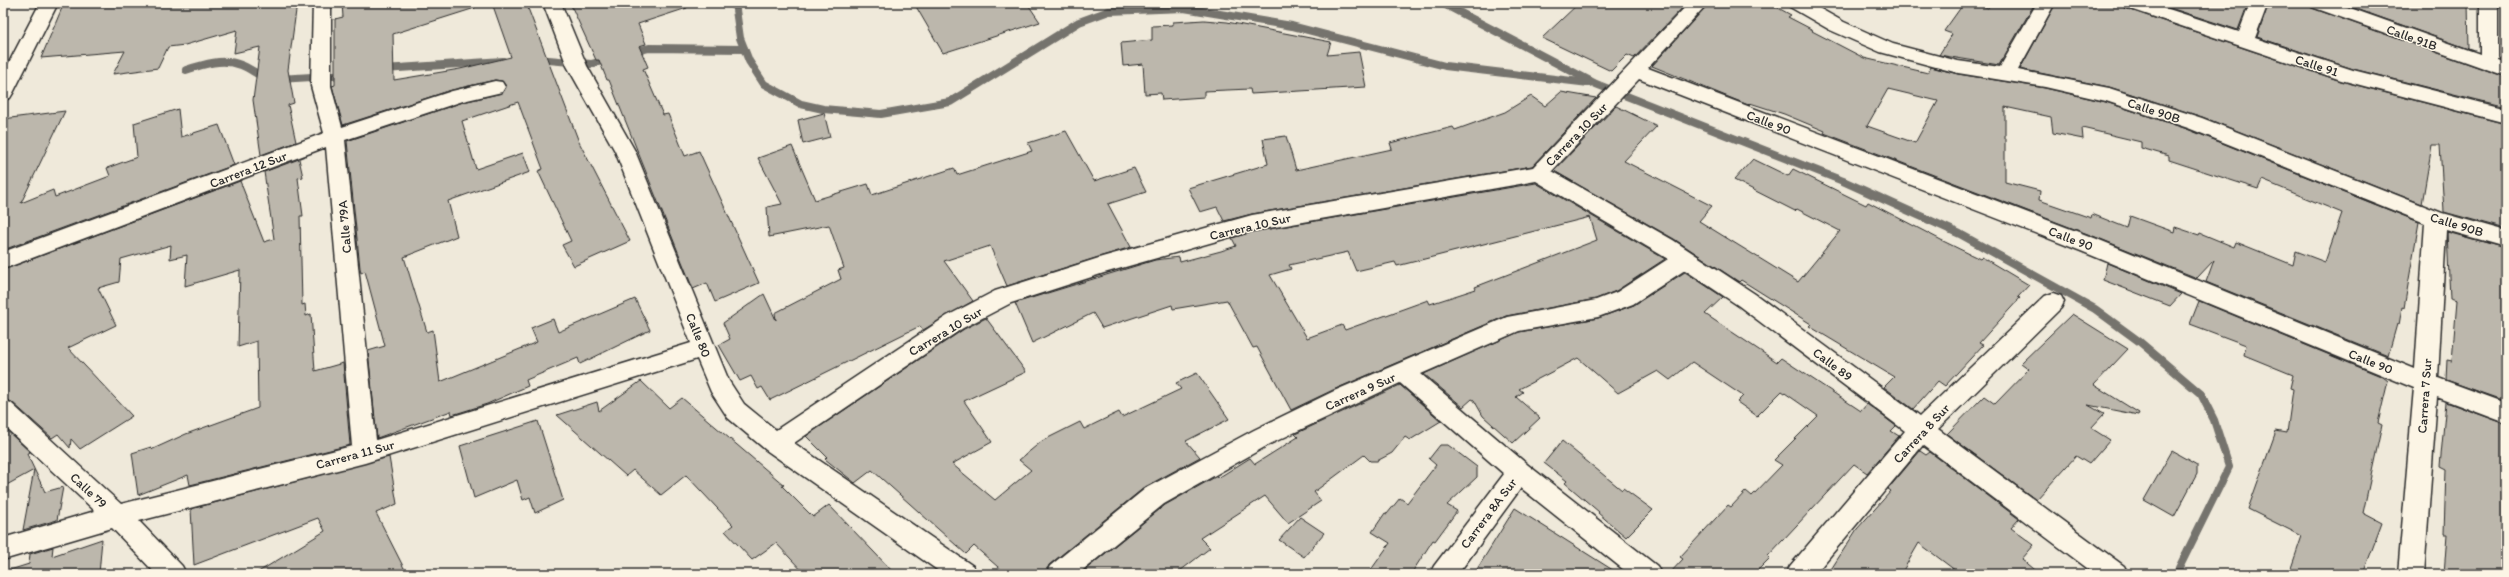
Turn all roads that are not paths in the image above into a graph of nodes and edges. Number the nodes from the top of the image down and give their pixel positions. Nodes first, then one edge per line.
1 (49, 3) edge
2 (322, 3) edge
3 (552, 3) edge
4 (1699, 3) edge
5 (1796, 3) edge
6 (2046, 3) edge
7 (2131, 3) edge
8 (2258, 3) edge
9 (2318, 3) edge
10 (2489, 3) edge
11 (2245, 41) junction
12 (2489, 63) junction
13 (2506, 70) edge
14 (1630, 75) junction
15 (2005, 76) junction
16 (8, 85) edge
17 (495, 87) dead end
18 (2506, 116) edge
19 (335, 136) junction
20 (1539, 173) junction
21 (2436, 219) junction
22 (2506, 239) edge
23 (1685, 259) junction
24 (3, 261) edge
25 (2053, 302) dead end
26 (704, 348) junction
27 (1403, 372) junction
28 (2426, 383) junction
29 (3, 410) edge
30 (2506, 412) edge
31 (1921, 430) junction
32 (775, 443) junction
33 (365, 453) junction
34 (1519, 472) junction
35 (117, 516) junction
36 (3, 549) edge
37 (173, 574) edge
38 (964, 574) edge
39 (1059, 574) edge
40 (1443, 574) edge
41 (1648, 574) edge
42 (1799, 574) edge
43 (2114, 574) edge
44 (2411, 574) edge

1 - 16 street
2 - 19 street, Calle 79A
3 - 26 street, Calle 80
4 - 14 street, Carrera 10 Sur
5 - 15 street, Calle 90B
6 - 15 street
7 - 11 street, Calle 91
8 - 11 street
9 - 12 street, Calle 91B
10 - 12 street
11 - 18 street, Calle 91
12 - 13 street, Calle 91B
14 - 20 street, Carrera 10 Sur
14 - 28 street, Calle 90
15 - 21 street, Calle 90B
17 - 19 street, Carrera 12 Sur
19 - 24 street, Carrera 12 Sur
19 - 33 street, Calle 79A
20 - 23 street, Calle 89
20 - 32 street, Carrera 10 Sur
21 - 22 street, Calle 90B
21 - 28 street, Carrera 7 Sur
23 - 27 street, Carrera 9 Sur
23 - 31 street, Calle 89
25 - 31 street, Carrera 8 Sur
26 - 32 street, Calle 80
26 - 33 street, Carrera 11 Sur
27 - 34 street
27 - 39 street, Carrera 9 Sur
28 - 30 street, Calle 90
28 - 44 street, Carrera 7 Sur
29 - 35 street, Calle 79
31 - 42 street, Carrera 8 Sur
31 - 43 street, Calle 89
32 - 38 street, Calle 80
33 - 35 street, Carrera 11 Sur
34 - 40 street, Carrera 8A Sur
34 - 41 street
35 - 36 street, Carrera 11 Sur
35 - 37 street, Calle 79

